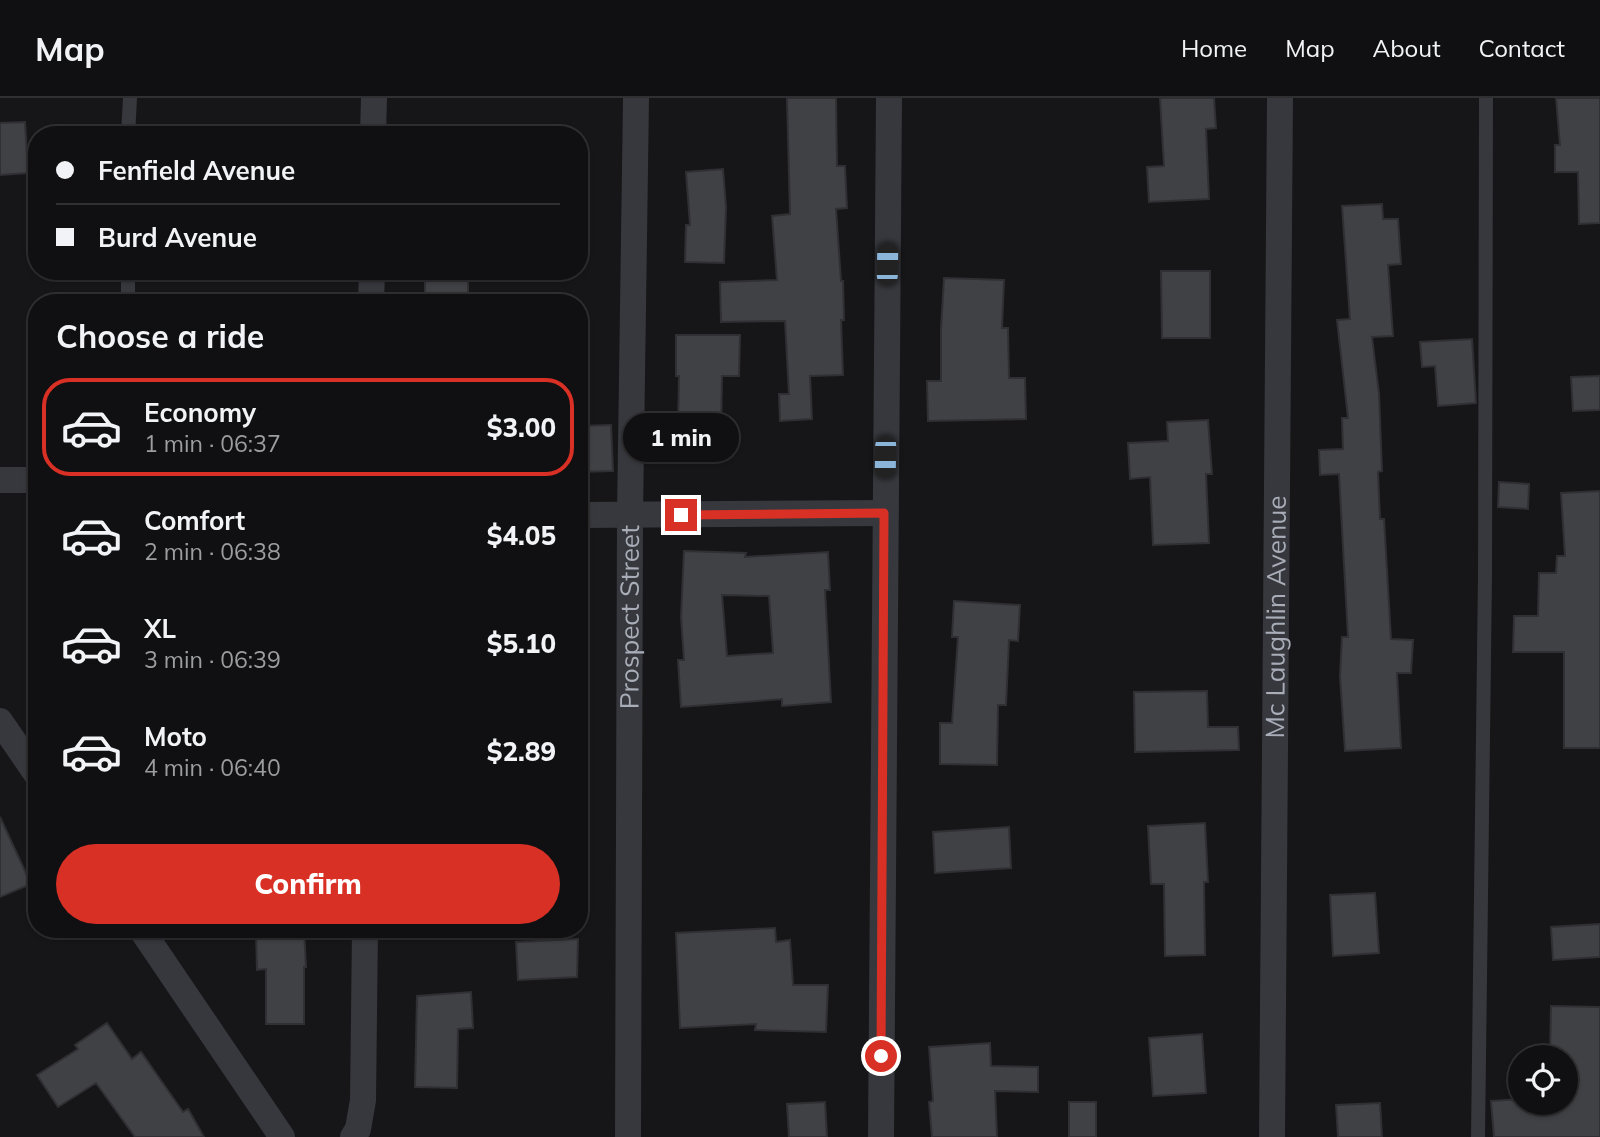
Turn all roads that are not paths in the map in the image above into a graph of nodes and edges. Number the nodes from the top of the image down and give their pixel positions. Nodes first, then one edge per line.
1 (130, 98) edge
2 (374, 98) edge
3 (636, 98) edge
4 (889, 98) edge
5 (1280, 98) edge
6 (1486, 98) edge
7 (128, 126) edge
8 (373, 126) edge
9 (0, 480) edge
10 (28, 480) edge
11 (884, 513) junction
12 (588, 515) edge
13 (631, 516) junction
14 (0, 721) edge
15 (28, 762) edge
16 (147, 938) edge
17 (365, 938) edge
18 (282, 1137) edge
19 (353, 1137) edge
20 (628, 1137) edge
21 (881, 1137) edge
22 (1272, 1137) edge
23 (1478, 1137) edge

1 - 7 lane
2 - 8 street
3 - 13 street, Prospect Street
4 - 11 street
5 - 22 street, Mc Laughlin Avenue
6 - 23 lane
9 - 10 street
11 - 13 street
11 - 21 street
12 - 13 street
13 - 20 street, Prospect Street
14 - 15 street
16 - 18 street
17 - 19 street

